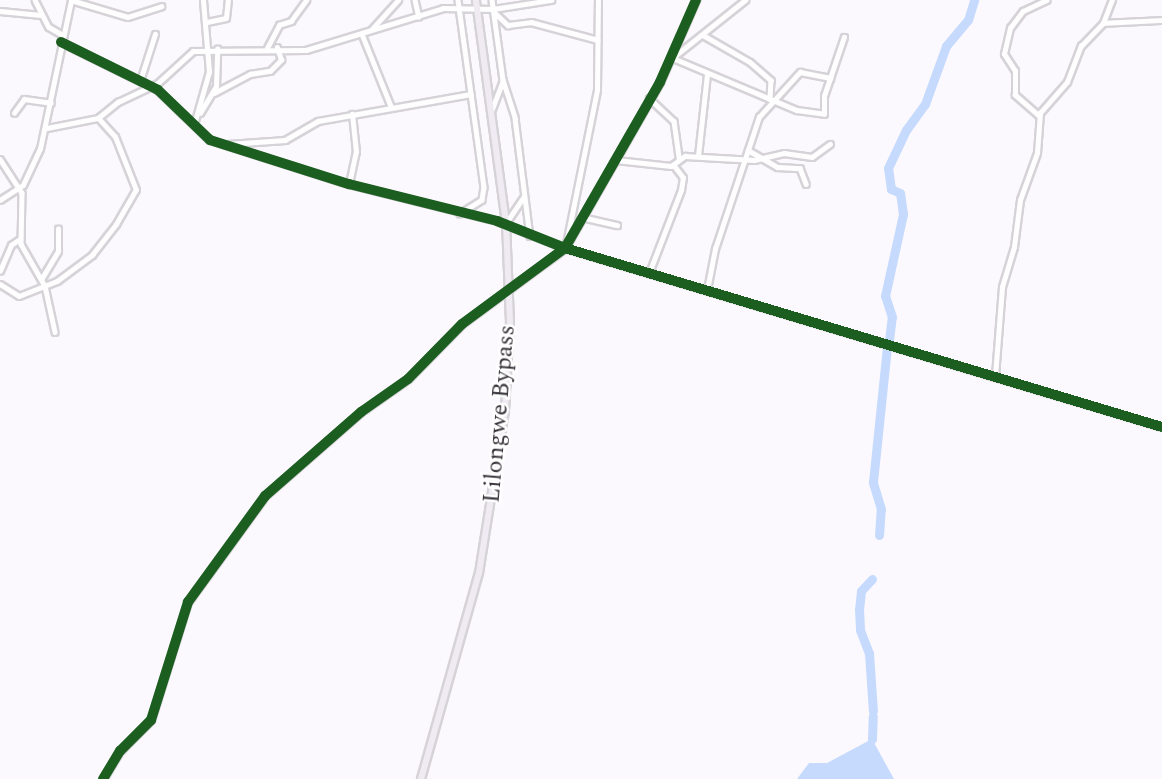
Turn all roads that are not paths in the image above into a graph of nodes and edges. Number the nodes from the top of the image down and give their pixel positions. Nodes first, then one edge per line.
1 (35, 0) edge
2 (71, 0) edge
3 (203, 0) edge
4 (228, 0) edge
5 (306, 0) edge
6 (398, 0) edge
7 (415, 0) edge
8 (458, 0) edge
9 (476, 0) edge
10 (492, 0) edge
11 (551, 0) edge
12 (598, 0) edge
13 (696, 0) edge
14 (746, 0) edge
15 (1047, 0) edge
16 (1112, 0) edge
17 (161, 6) dead end
18 (458, 9) junction
19 (493, 9) junction
20 (478, 10) junction
21 (0, 11) edge
22 (41, 15) junction
23 (419, 17) junction
24 (1162, 20) edge
25 (207, 22) junction
26 (1103, 23) junction
27 (372, 30) junction
28 (155, 34) dead end
29 (362, 34) junction
30 (63, 35) junction
31 (703, 35) junction
32 (844, 37) dead end
33 (598, 40) junction
34 (61, 43) junction
35 (267, 48) junction
36 (277, 48) junction
37 (205, 49) junction
38 (218, 49) junction
39 (673, 58) junction
40 (707, 74) junction
41 (830, 78) junction
42 (503, 80) junction
43 (140, 81) junction
44 (151, 87) junction
45 (214, 93) junction
46 (471, 94) junction
47 (649, 98) junction
48 (770, 100) junction
49 (51, 103) junction
50 (391, 106) junction
51 (491, 110) junction
52 (14, 113) dead end
53 (199, 113) junction
54 (352, 114) junction
55 (1039, 116) junction
56 (98, 118) junction
57 (195, 121) junction
58 (47, 128) junction
59 (830, 144) dead end
60 (224, 145) junction
61 (748, 150) junction
62 (698, 156) junction
63 (679, 158) junction
64 (766, 158) junction
65 (0, 159) edge
66 (616, 160) junction
67 (741, 161) junction
68 (674, 166) junction
69 (349, 184) junction
70 (806, 184) dead end
71 (20, 187) junction
72 (523, 197) junction
73 (0, 200) edge
74 (460, 214) junction
75 (586, 218) junction
76 (506, 223) junction
77 (617, 225) dead end
78 (58, 229) dead end
79 (530, 236) junction
80 (20, 239) junction
81 (565, 248) junction
82 (0, 271) edge
83 (649, 274) junction
84 (42, 278) junction
85 (0, 284) edge
86 (46, 286) junction
87 (707, 290) junction
88 (509, 292) junction
89 (55, 332) dead end
90 (995, 376) junction
91 (1162, 427) edge
92 (103, 779) edge
93 (421, 779) edge

1 - 22 street
2 - 17 street
2 - 30 street
3 - 25 street
4 - 25 street
5 - 35 street
6 - 27 street
7 - 23 street
8 - 18 street
9 - 20 main road, Lilongwe Bypass
10 - 19 street
11 - 19 street
12 - 33 street
13 - 39 street
14 - 31 street
15 - 55 street
16 - 26 street
18 - 20 street
18 - 23 street
18 - 46 street
19 - 20 street
19 - 33 street
19 - 42 street
20 - 51 main road, Lilongwe Bypass
21 - 22 street
22 - 30 street
23 - 27 street
24 - 26 street
25 - 37 street
26 - 55 street
27 - 29 street
28 - 43 street
29 - 36 street
29 - 50 street
30 - 34 street
31 - 39 street
31 - 48 street
32 - 41 street
33 - 81 street
34 - 43 street
34 - 49 street
35 - 36 street
35 - 38 street
36 - 45 street
37 - 38 street
37 - 44 street
37 - 53 street
38 - 45 street
39 - 40 street
39 - 47 street
40 - 48 street
40 - 62 street
41 - 48 street
41 - 48 street
42 - 51 street
42 - 72 street
43 - 44 street
44 - 56 street
44 - 57 street
45 - 53 street
46 - 50 street
46 - 74 street
47 - 63 street
47 - 66 street
48 - 61 street
49 - 52 street
49 - 58 street
50 - 54 street
51 - 76 main road, Lilongwe Bypass
53 - 57 street
54 - 60 street
54 - 69 street
55 - 90 street
56 - 58 street
56 - 86 street
57 - 60 street
58 - 71 street
59 - 64 street
60 - 69 street
61 - 64 street
61 - 67 street
62 - 63 street
62 - 67 street
63 - 68 street
64 - 67 street
64 - 70 street
65 - 71 street
66 - 68 street
66 - 75 street
67 - 87 street
68 - 83 street
69 - 74 street
71 - 73 street
71 - 80 street
72 - 76 street
72 - 79 street
74 - 76 street
75 - 77 street
75 - 81 street
76 - 79 street
76 - 88 main road, Lilongwe Bypass
78 - 84 street
79 - 81 street
80 - 82 street
80 - 84 street
81 - 83 street
81 - 88 street
83 - 87 street
84 - 86 street
85 - 86 street
86 - 89 street
87 - 90 street
88 - 92 street
88 - 93 main road, Lilongwe Bypass
90 - 91 street

